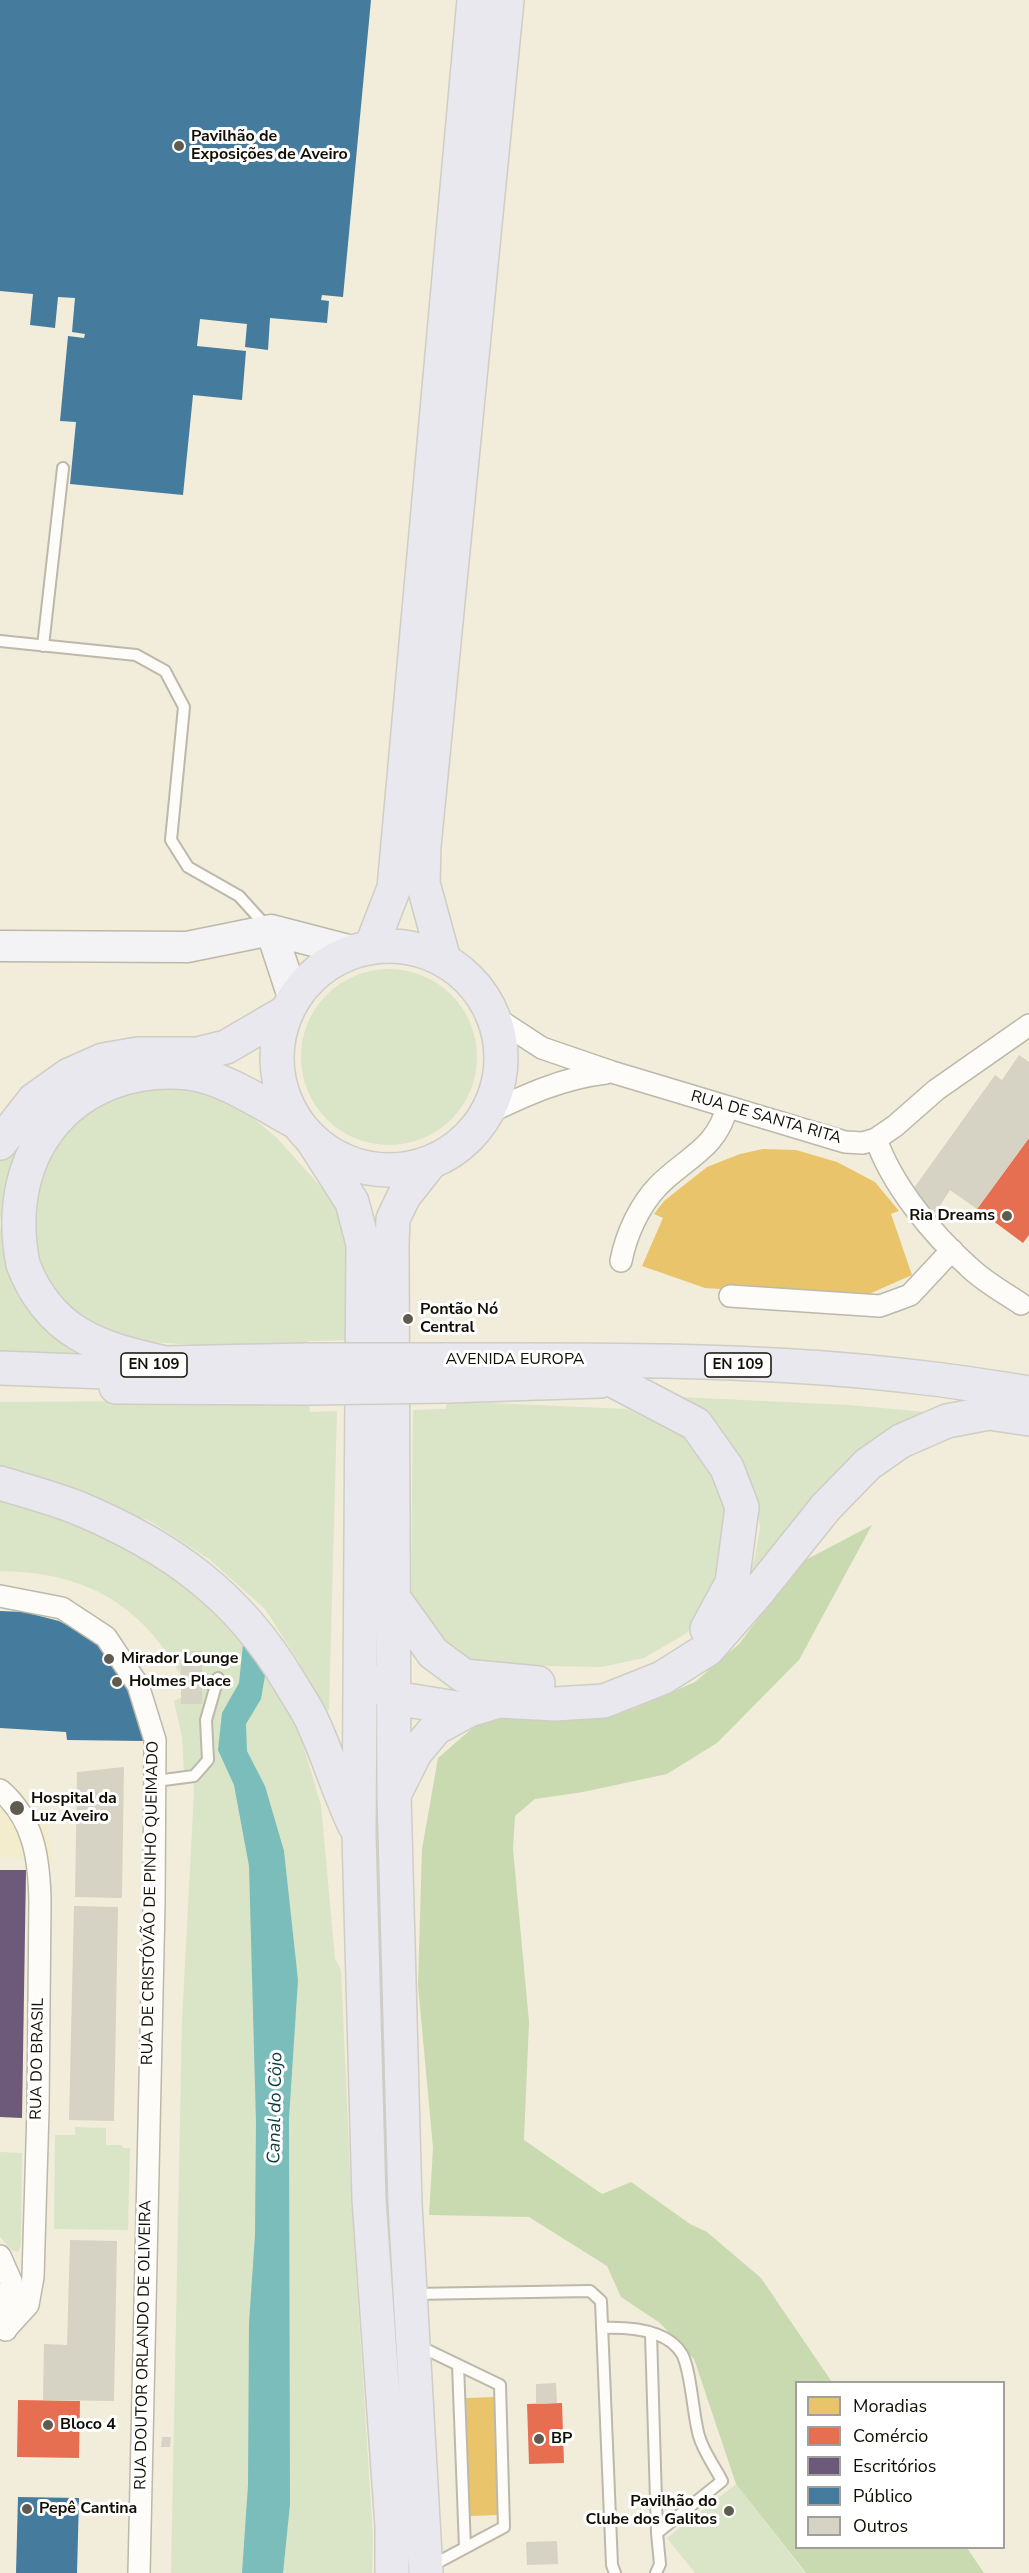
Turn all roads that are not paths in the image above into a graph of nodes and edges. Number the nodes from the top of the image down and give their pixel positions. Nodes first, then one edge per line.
1 (474, 0) edge
2 (507, 0) edge
3 (63, 468) dead end
4 (0, 641) edge
5 (43, 646) junction
6 (271, 930) junction
7 (0, 946) edge
8 (361, 949) junction
9 (444, 960) junction
10 (289, 1005) junction
11 (493, 1016) junction
12 (1029, 1025) edge
13 (612, 1072) junction
14 (727, 1107) junction
15 (486, 1114) junction
16 (305, 1132) junction
17 (876, 1140) junction
18 (0, 1143) edge
19 (430, 1163) junction
20 (952, 1250) junction
21 (621, 1261) dead end
22 (730, 1296) dead end
23 (1025, 1305) edge
24 (165, 1363) junction
25 (0, 1368) edge
26 (446, 1373) junction
27 (309, 1374) junction
28 (612, 1380) junction
29 (0, 1387) edge
30 (1029, 1393) edge
31 (1029, 1411) edge
32 (1029, 1419) edge
33 (0, 1483) edge
34 (0, 1596) edge
35 (394, 1600) junction
36 (360, 1627) junction
37 (218, 1678) dead end
38 (394, 1698) junction
39 (469, 1710) junction
40 (156, 1781) junction
41 (0, 1790) edge
42 (393, 1795) junction
43 (359, 1835) junction
44 (148, 2117) joint
45 (0, 2256) edge
46 (410, 2294) junction
47 (602, 2328) junction
48 (651, 2334) junction
49 (3, 2335) edge
50 (413, 2343) junction
51 (458, 2365) junction
52 (657, 2533) junction
53 (465, 2548) junction
54 (426, 2571) edge
55 (139, 2573) edge
56 (392, 2573) edge
57 (615, 2573) edge
58 (657, 2573) edge

1 - 8 main road
2 - 9 main road
3 - 5 lane
4 - 5 lane
5 - 6 lane
6 - 7 street
6 - 8 street
6 - 10 street
8 - 9 main road
8 - 10 main road
9 - 11 main road
10 - 16 main road
10 - 18 main road
11 - 13 street, RUA DE SANTA RITA
11 - 15 main road
12 - 17 street
13 - 14 street, RUA DE SANTA RITA
13 - 15 street, RUA DE SANTA RITA
14 - 17 street, RUA DE SANTA RITA
14 - 21 street
15 - 19 main road
16 - 19 main road
16 - 24 main road
16 - 36 main road
17 - 20 street
19 - 35 main road
20 - 22 street
20 - 23 street
24 - 25 main road, AVENIDA EUROPA / EN 109
24 - 27 main road, AVENIDA EUROPA / EN 109
26 - 27 main road, AVENIDA EUROPA / EN 109, bridge
26 - 28 main road, AVENIDA EUROPA / EN 109
26 - 30 main road, AVENIDA EUROPA / EN 109
27 - 29 main road, AVENIDA EUROPA / EN 109
28 - 31 main road, AVENIDA EUROPA / EN 109
28 - 35 main road
32 - 39 main road
33 - 43 main road
34 - 40 street, RUA DE CRISTÓVÃO DE PINHO QUEIMADO
35 - 38 main road
36 - 38 main road
36 - 43 main road
37 - 40 lane
38 - 39 main road
38 - 42 main road
39 - 42 main road
40 - 44 street, RUA DE CRISTÓVÃO DE PINHO QUEIMADO
41 - 49 street, RUA DO BRASIL
42 - 46 main road
43 - 56 main road
44 - 55 street, RUA DOUTOR ORLANDO DE OLIVEIRA
45 - 49 street
46 - 47 lane
46 - 50 main road
47 - 48 lane
47 - 57 lane
48 - 52 lane
48 - 52 lane
50 - 51 lane
50 - 54 main road
51 - 53 lane
51 - 53 lane
52 - 58 lane
53 - 54 lane

